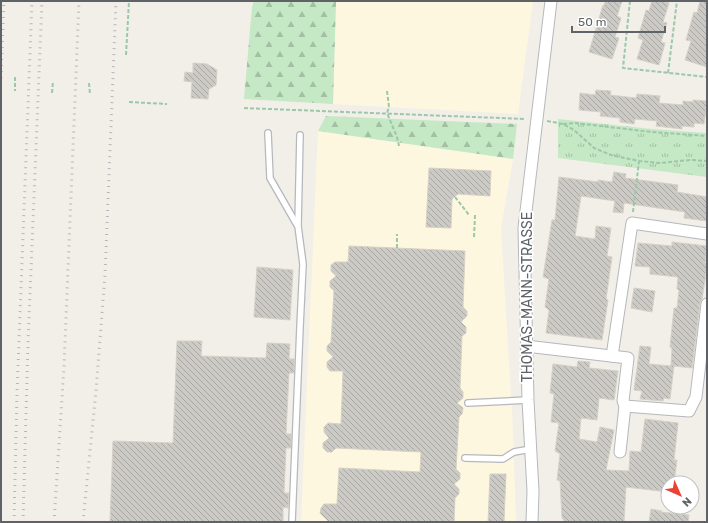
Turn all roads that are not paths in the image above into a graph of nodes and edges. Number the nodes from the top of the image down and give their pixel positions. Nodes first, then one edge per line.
1 (551, 1) edge
2 (268, 133) dead end
3 (300, 135) dead end
4 (298, 226) junction
5 (707, 234) edge
6 (707, 304) edge
7 (526, 346) junction
8 (612, 356) junction
9 (528, 400) junction
10 (468, 403) dead end
11 (625, 406) junction
12 (532, 449) junction
13 (620, 452) dead end
14 (465, 458) dead end
15 (292, 522) edge
16 (532, 522) edge

1 - 7 street, THOMAS-MANN-STRASSE
2 - 4 lane
3 - 4 lane
4 - 15 lane
5 - 8 street
6 - 11 street
7 - 8 street
7 - 9 street, THOMAS-MANN-STRASSE
8 - 11 street
9 - 10 lane
9 - 12 street, THOMAS-MANN-STRASSE
11 - 13 street
12 - 14 lane
12 - 16 street, THOMAS-MANN-STRASSE

